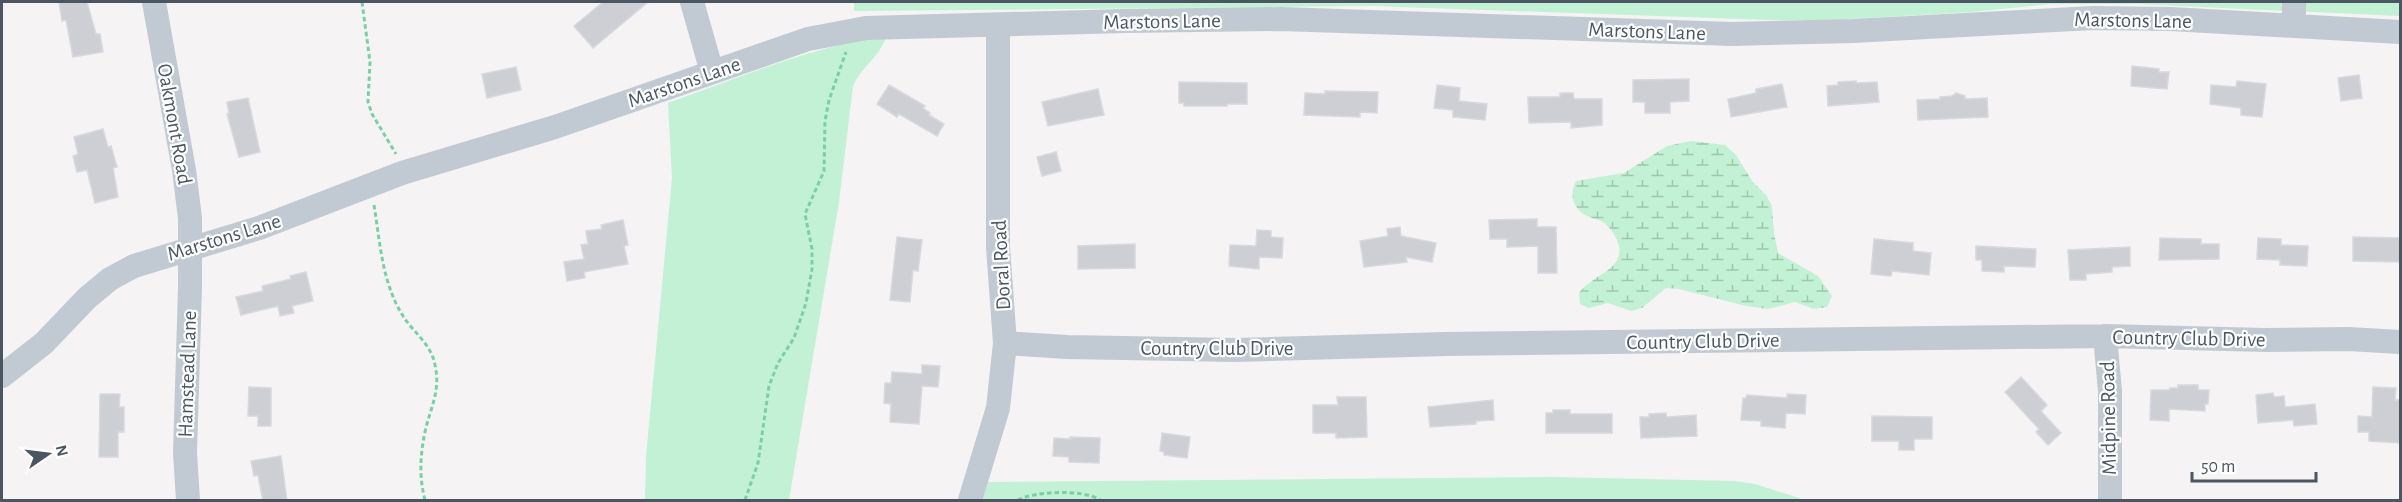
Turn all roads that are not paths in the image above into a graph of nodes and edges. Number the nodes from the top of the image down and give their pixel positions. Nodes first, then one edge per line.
1 (154, 2) edge
2 (692, 2) edge
3 (2294, 2) edge
4 (998, 25) junction
5 (2294, 26) junction
6 (2400, 32) edge
7 (712, 72) junction
8 (190, 247) junction
9 (2105, 336) junction
10 (2400, 342) edge
11 (1005, 343) junction
12 (2, 376) edge
13 (188, 501) edge
14 (970, 501) edge
15 (2110, 501) edge

1 - 8 street, Oakmont Road
2 - 7 street
3 - 5 street
4 - 5 street, Marstons Lane
4 - 7 street, Marstons Lane
4 - 11 street, Doral Road
5 - 6 street, Marstons Lane
7 - 8 street, Marstons Lane
8 - 12 street, Marstons Lane
8 - 13 street, Hamstead Lane
9 - 10 street, Country Club Drive
9 - 11 street, Country Club Drive
9 - 15 street, Midpine Road
11 - 14 street, Doral Road

